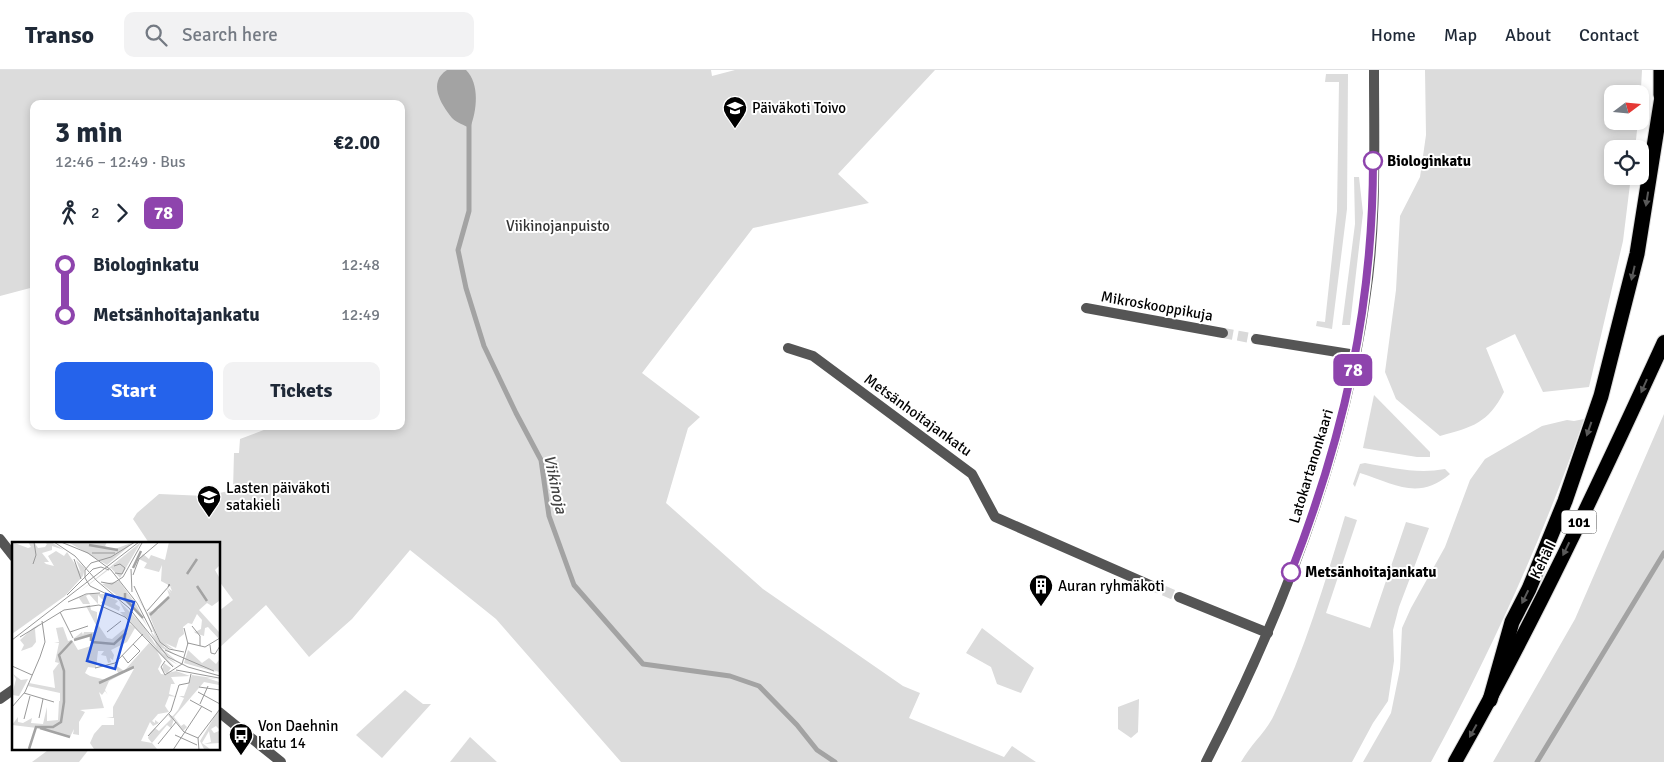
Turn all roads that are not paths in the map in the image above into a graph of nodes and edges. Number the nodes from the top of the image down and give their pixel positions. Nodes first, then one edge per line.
1 (1374, 70) edge
2 (1661, 70) edge
3 (1664, 84) edge
4 (1660, 116) junction
5 (1086, 308) dead end
6 (1223, 333) tunnel mouth
7 (1256, 339) tunnel mouth
8 (1664, 342) edge
9 (788, 348) dead end
10 (1356, 355) junction
11 (0, 539) edge
12 (12, 555) edge
13 (1150, 586) tunnel mouth
14 (1179, 597) tunnel mouth
15 (1268, 633) junction
16 (12, 690) edge
17 (0, 699) edge
18 (1490, 700) junction
19 (220, 713) edge
20 (281, 762) edge
21 (1206, 762) edge
22 (1455, 762) edge

1 - 10 street, Latokartanonkaari
2 - 4 highway
3 - 4 highway
4 -> 18 highway
5 - 6 street, Mikroskooppikuja
7 - 10 street
8 -> 18 highway, Kehä I / 101
9 - 13 street, Metsänhoitajankatu
10 - 15 street, Latokartanonkaari
11 - 12 street
14 - 15 street
15 - 21 street, Latokartanonkaari
16 - 17 street
18 -> 22 highway, Kehä I / 101
19 - 20 street

